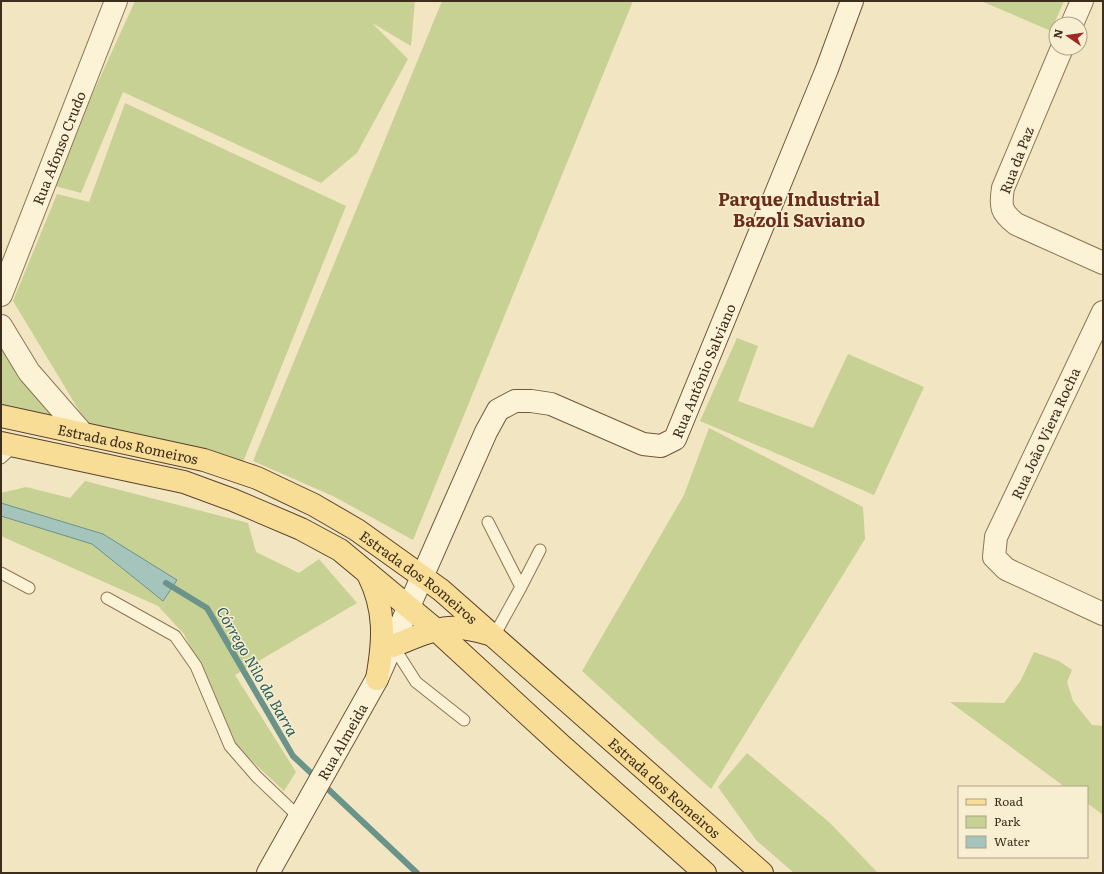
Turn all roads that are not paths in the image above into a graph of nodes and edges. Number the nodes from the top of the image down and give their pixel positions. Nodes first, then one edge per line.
1 (116, 1) edge
2 (852, 1) edge
3 (1082, 1) edge
4 (1075, 16) edge
5 (1059, 56) edge
6 (1103, 263) edge
7 (2, 297) edge
8 (1103, 312) edge
9 (1, 326) edge
10 (1, 416) edge
11 (83, 434) junction
12 (5, 449) edge
13 (488, 522) dead end
14 (540, 550) dead end
15 (367, 571) junction
16 (1, 573) edge
17 (422, 577) junction
18 (521, 587) junction
19 (29, 588) dead end
20 (107, 598) dead end
21 (409, 607) junction
22 (1103, 614) edge
23 (435, 629) junction
24 (494, 636) junction
25 (393, 646) junction
26 (377, 679) junction
27 (464, 720) dead end
28 (299, 817) junction
29 (268, 873) edge
30 (705, 873) edge
31 (762, 873) edge

1 - 7 street, Rua Afonso Crudo
2 - 17 street, Rua Antônio Salviano
3 - 4 street
5 - 6 street, Rua da Paz
8 - 22 street, Rua João Viera Rocha
9 - 11 street
10 - 11 main road, Estrada dos Romeiros
11 - 17 main road, Estrada dos Romeiros
12 - 15 main road, Estrada dos Romeiros
13 - 18 lane
14 - 18 lane
15 - 21 main road, Estrada dos Romeiros
15 - 26 main road
16 - 19 lane
17 - 21 street, Rua Antônio Salviano
17 - 24 main road, Estrada dos Romeiros
18 - 24 lane
20 - 28 lane
21 - 23 main road, Estrada dos Romeiros
21 - 25 street, Rua Almeida
23 - 24 main road
23 - 25 main road
23 - 30 main road, Estrada dos Romeiros
24 - 31 main road, Estrada dos Romeiros
25 - 26 street, Rua Almeida
25 - 27 lane
26 - 28 street, Rua Almeida
28 - 29 street, Rua Almeida

